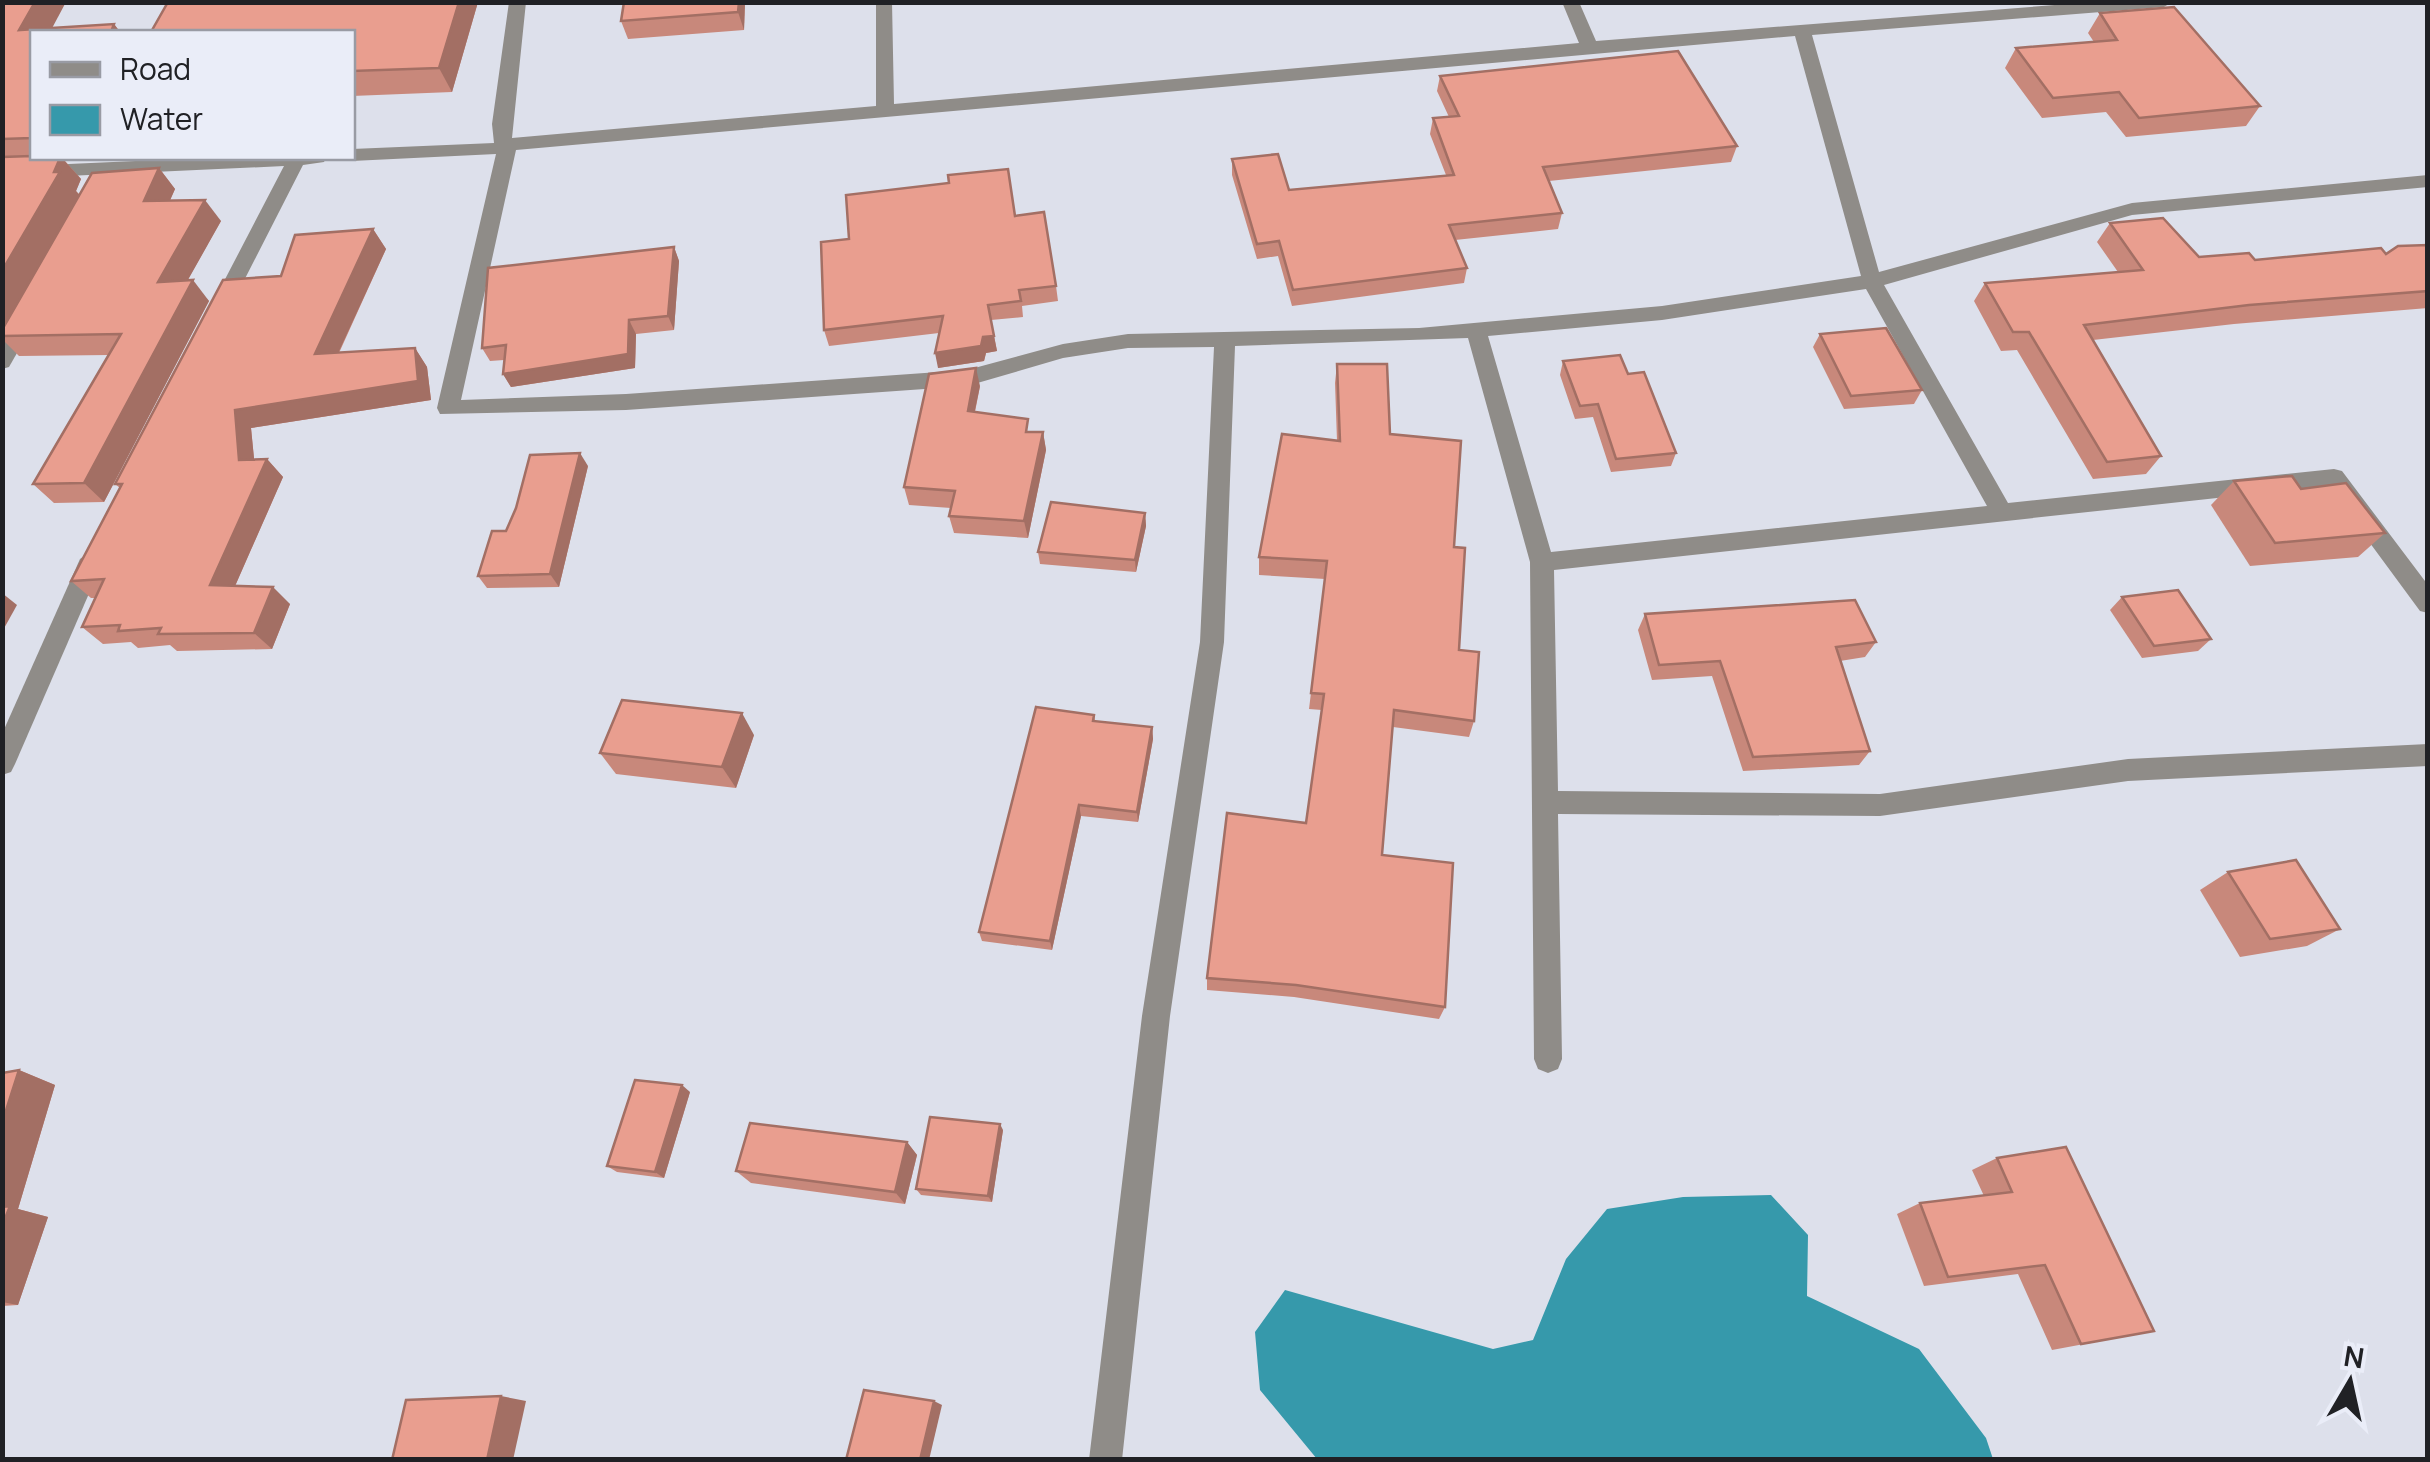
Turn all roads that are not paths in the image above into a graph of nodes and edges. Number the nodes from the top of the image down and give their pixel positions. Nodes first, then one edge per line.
1 (518, 2) edge
2 (884, 2) edge
3 (1570, 2) edge
4 (1856, 2) edge
5 (2164, 2) edge
6 (1871, 25) junction
7 (1802, 30) junction
8 (1590, 47) junction
9 (884, 111) junction
10 (503, 145) junction
11 (355, 155) edge
12 (286, 160) edge
13 (296, 160) edge
14 (2, 174) edge
15 (2428, 182) edge
16 (1872, 281) junction
17 (38, 297) edge
18 (1476, 330) junction
19 (206, 334) edge
20 (1225, 342) junction
21 (2, 362) edge
22 (2003, 514) junction
23 (99, 545) edge
24 (1542, 562) junction
25 (2428, 604) edge
26 (2428, 755) edge
27 (2, 764) edge
28 (1545, 802) junction
29 (1548, 1059) dead end
30 (1105, 1460) edge

1 - 10 street
2 - 9 street
3 - 8 street
4 - 6 street
5 - 6 street
6 - 7 street
7 - 8 street
7 - 16 street
8 - 9 street
9 - 10 street
10 - 11 street
10 - 20 street
12 - 14 street
13 - 19 street
15 - 16 street
16 - 18 street
16 - 22 street
17 - 21 street
18 - 20 street
18 - 24 street
20 - 30 street
22 - 24 street
22 - 25 street
23 - 27 street
24 - 28 street
26 - 28 street
28 - 29 street

